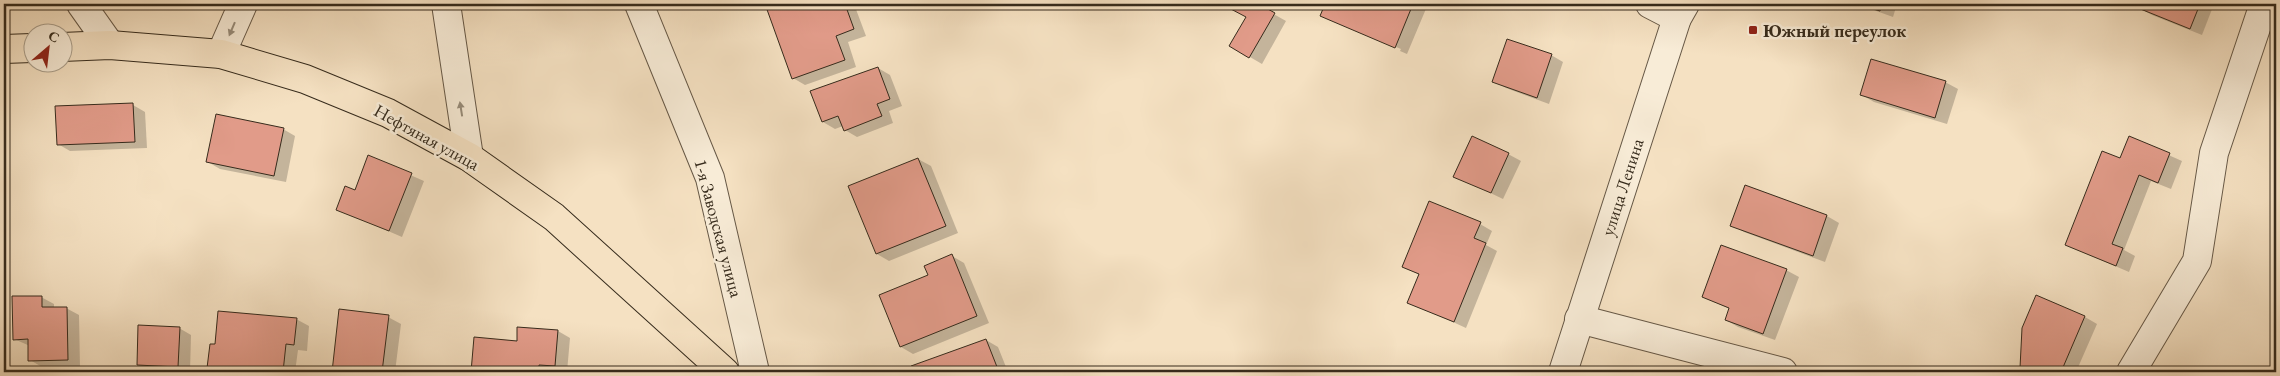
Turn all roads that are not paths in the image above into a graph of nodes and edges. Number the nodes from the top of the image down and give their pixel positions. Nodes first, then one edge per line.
1 (81, 4) edge
2 (243, 4) edge
3 (446, 4) edge
4 (639, 4) edge
5 (1650, 4) edge
6 (2264, 4) edge
7 (1681, 11) edge
8 (110, 45) junction
9 (72, 47) edge
10 (22, 48) edge
11 (4, 49) edge
12 (221, 54) junction
13 (469, 157) junction
14 (1580, 319) junction
15 (725, 372) edge
16 (755, 372) edge
17 (1563, 372) edge
18 (1783, 372) edge
19 (2131, 372) edge

1 - 8 street
2 -> 12 street
13 -> 3 street
4 - 16 street, 1-я Заводская улица
5 - 7 street
6 - 19 street
7 - 14 street, улица Ленина
8 - 9 main road, Нефтяная улица
8 - 12 main road, Нефтяная улица
10 - 11 main road
12 - 13 main road, Нефтяная улица
13 - 15 main road, Нефтяная улица
14 - 17 street, улица Ленина
14 - 18 street

